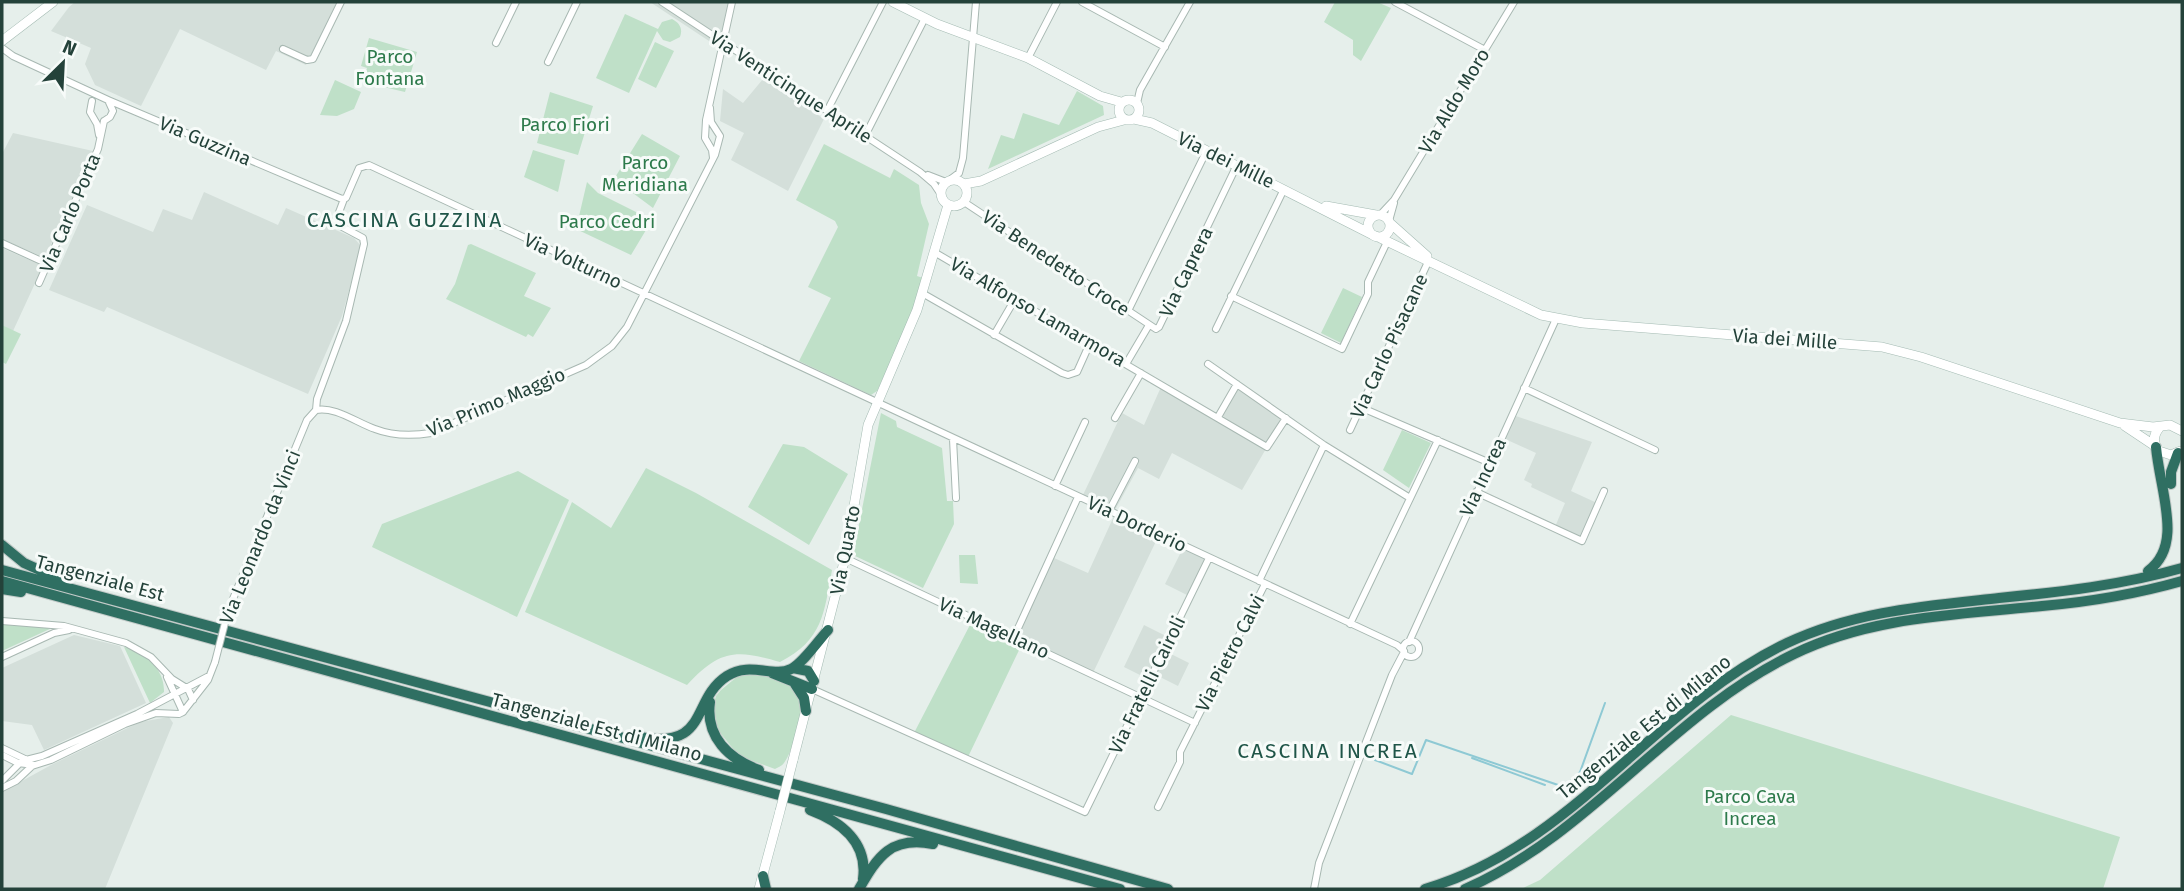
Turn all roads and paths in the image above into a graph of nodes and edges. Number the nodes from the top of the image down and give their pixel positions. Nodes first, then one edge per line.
1 (53, 2) edge
2 (341, 2) edge
3 (516, 2) edge
4 (577, 2) edge
5 (662, 2) edge
6 (732, 2) edge
7 (883, 2) edge
8 (893, 2) edge
9 (976, 2) edge
10 (1057, 2) edge
11 (1083, 2) edge
12 (1190, 2) edge
13 (1395, 2) edge
14 (1514, 2) edge
15 (925, 18) junction
16 (972, 36) junction
17 (2, 41) edge
18 (723, 42) junction
19 (496, 43) dead end
20 (1165, 47) junction
21 (2, 48) edge
22 (283, 49) dead end
23 (1485, 50) junction
24 (1028, 58) junction
25 (548, 62) dead end
26 (84, 87) junction
27 (107, 99) junction
28 (92, 102) junction
29 (125, 106) junction
30 (113, 108) junction
31 (710, 108) junction
32 (1128, 109) junction
33 (827, 111) junction
34 (94, 119) junction
35 (104, 121) junction
36 (717, 131) junction
37 (865, 136) junction
38 (706, 139) junction
39 (719, 141) junction
40 (100, 144) junction
41 (1207, 150) junction
42 (713, 160) junction
43 (1237, 165) junction
44 (920, 172) junction
45 (948, 181) junction
46 (981, 181) junction
47 (964, 184) junction
48 (1284, 189) junction
49 (940, 193) junction
50 (1303, 198) junction
51 (344, 199) junction
52 (965, 200) junction
53 (1394, 200) junction
54 (951, 206) junction
55 (1378, 215) junction
56 (1390, 222) junction
57 (1374, 236) junction
58 (1387, 242) junction
59 (2, 243) edge
60 (934, 252) junction
61 (1428, 262) junction
62 (48, 264) junction
63 (1449, 271) junction
64 (39, 283) dead end
65 (922, 292) junction
66 (643, 294) junction
67 (1231, 296) junction
68 (1015, 299) junction
69 (1128, 311) junction
70 (1556, 319) junction
71 (1149, 325) junction
72 (1216, 329) dead end
73 (994, 335) junction
74 (1090, 343) junction
75 (1126, 364) junction
76 (1208, 365) dead end
77 (1141, 373) junction
78 (1237, 384) junction
79 (1524, 388) junction
80 (877, 403) junction
81 (1360, 407) junction
82 (316, 410) junction
83 (1218, 417) junction
84 (1115, 418) dead end
85 (1286, 418) junction
86 (1086, 422) dead end
87 (2120, 423) junction
88 (2160, 428) junction
89 (1350, 430) dead end
90 (2181, 432) edge
91 (953, 439) junction
92 (1437, 440) junction
93 (1324, 445) junction
94 (2156, 447) junction
95 (1655, 450) dead end
96 (2180, 450) edge
97 (1135, 461) dead end
98 (1490, 463) junction
99 (1055, 486) junction
100 (1604, 491) dead end
101 (1476, 492) junction
102 (1078, 497) junction
103 (956, 498) dead end
104 (1410, 498) junction
105 (2177, 499) dead end
106 (1109, 511) junction
107 (2180, 516) dead end
108 (2, 545) edge
109 (2177, 547) dead end
110 (845, 558) junction
111 (1209, 558) junction
112 (2182, 568) edge
113 (2, 570) edge
114 (2, 581) edge
115 (2130, 581) junction
116 (2182, 581) edge
117 (1262, 582) junction
118 (2, 589) edge
119 (65, 598) junction
120 (2, 621) edge
121 (188, 621) junction
122 (1350, 624) junction
123 (78, 630) junction
124 (828, 630) junction
125 (1014, 637) junction
126 (1408, 647) junction
127 (2, 657) edge
128 (793, 668) junction
129 (763, 669) junction
130 (212, 670) junction
131 (165, 672) junction
132 (793, 683) junction
133 (813, 685) junction
134 (185, 686) junction
135 (713, 690) junction
136 (175, 694) junction
137 (1141, 699) junction
138 (164, 700) junction
139 (193, 700) junction
140 (183, 712) junction
141 (806, 712) junction
142 (553, 720) junction
143 (1195, 723) junction
144 (2, 748) edge
145 (2, 755) edge
146 (20, 761) junction
147 (36, 765) junction
148 (21, 776) junction
149 (4, 778) edge
150 (2, 788) edge
151 (772, 793) junction
152 (1158, 807) dead end
153 (886, 809) junction
154 (1005, 858) junction
155 (763, 876) junction
156 (860, 886) edge
157 (1314, 887) edge
158 (759, 889) edge
159 (766, 889) edge
160 (1120, 889) edge
161 (1168, 889) edge
162 (1425, 889) edge
163 (1465, 889) edge

1 - 17 main road
2 - 22 street
3 - 19 street
4 - 25 street
5 - 18 street, Via Venticinque Aprile
6 - 18 street
7 - 33 street
8 - 15 main road, Via dei Mille
9 - 16 street
10 - 24 street
11 - 20 street
12 - 20 street
13 - 23 street
14 - 23 street, Via Aldo Moro
15 - 16 main road, Via dei Mille
15 - 37 street
16 - 24 main road, Via dei Mille
16 - 45 street
18 - 31 street
18 - 33 street, Via Venticinque Aprile
20 - 32 street
21 - 26 street, Via Guzzina
23 - 53 street, Via Aldo Moro
24 - 32 main road, Via dei Mille
26 - 27 street, Via Guzzina
26 - 28 street
27 - 28 street
27 - 29 street, Via Guzzina
27 - 30 street
28 - 34 street
29 - 30 street
29 - 51 street, Via Guzzina
30 - 35 street
31 - 36 street
31 - 38 street
32 - 41 main road, Via dei Mille
32 - 46 main road
33 - 37 street, Via Venticinque Aprile
34 - 35 street
34 - 40 street, Via Carlo Porta
35 - 40 street, Via Carlo Porta
36 - 38 street
36 - 39 street
37 - 44 street, Via Venticinque Aprile
38 - 39 street
38 - 42 street
39 - 42 street, Via Primo Maggio
40 - 62 street, Via Carlo Porta
41 - 43 main road, Via dei Mille
41 - 69 street
42 - 66 street, Via Primo Maggio
43 - 48 main road, Via dei Mille
43 - 71 street, Via Caprera
44 - 45 street, Via Venticinque Aprile
44 - 49 street, Via Venticinque Aprile
45 - 47 main road
45 - 49 main road
46 - 47 main road
46 - 52 main road
47 - 52 main road
48 - 50 main road, Via dei Mille
48 - 67 street
49 - 54 main road
50 - 55 main road, Via dei Mille
50 - 57 main road, Via dei Mille
51 - 66 street, Via Volturno
51 - 82 street, Via Leonardo da Vinci
52 - 54 main road
52 - 69 street, Via Benedetto Croce
53 - 55 street, Via Aldo Moro
53 - 56 street, Via Aldo Moro
54 - 60 main road, Via Quarto
55 - 56 main road
55 - 57 main road
56 - 57 main road
56 - 63 main road, Via dei Mille
57 - 58 main road, Via dei Mille
58 - 61 main road, Via dei Mille
58 - 67 street
59 - 62 street
60 - 65 main road, Via Quarto
60 - 68 street, Via Alfonso Lamarmora
61 - 63 main road, Via dei Mille
61 - 81 street, Via Carlo Pisacane
62 - 64 street, Via Carlo Porta
63 - 70 main road, Via dei Mille
65 - 73 street
65 - 80 main road, Via Quarto
66 - 80 street, Via Volturno
66 - 82 street, Via Primo Maggio
67 - 72 street
68 - 73 street
68 - 74 street, Via Alfonso Lamarmora
69 - 71 street, Via Benedetto Croce
70 - 79 street, Via Increa
70 - 87 main road, Via dei Mille
71 - 75 street, Via Caprera
73 - 74 street
74 - 75 street, Via Alfonso Lamarmora
75 - 77 street, Via Alfonso Lamarmora
76 - 78 street
77 - 83 street, Via Alfonso Lamarmora
77 - 84 street, Via Alfonso Lamarmora
78 - 83 street
78 - 85 street
79 - 95 street
79 - 98 street, Via Increa
80 - 91 street, Via Dorderio
80 - 110 main road, Via Quarto
81 - 89 street, Via Carlo Pisacane
81 - 92 street
82 - 130 street, Via Leonardo da Vinci, bridge
83 - 85 street, Via Alfonso Lamarmora
85 - 93 street
86 - 99 street
87 - 88 main road, Via dei Mille
87 - 94 main road, Via dei Mille
88 - 90 main road, Via dei Mille
88 - 94 main road
91 - 99 street, Via Dorderio
91 - 103 street
92 - 98 street
92 - 104 street
93 - 104 street
93 - 117 street, Via Pietro Calvi
94 - 96 main road, Via dei Mille
94 - 107 highway
96 - 105 highway
97 - 106 street
98 - 101 street, Via Increa
99 - 102 street, Via Dorderio
100 - 101 street
101 - 126 street, Via Increa
102 - 106 street, Via Dorderio
102 - 125 street
104 - 122 street
106 - 111 street, Via Dorderio
108 - 121 highway
109 - 115 highway
110 - 124 main road, Via Quarto
110 - 125 street, Via Magellano
111 - 117 street, Via Dorderio
111 - 137 street, Via Fratelli Cairoli
112 - 115 highway, Tangenziale Est di Milano
113 - 121 highway, Tangenziale Est
114 - 119 highway, Tangenziale Est
115 - 162 highway, Tangenziale Est di Milano
116 - 163 highway, Tangenziale Est di Milano
117 - 122 street, Via Dorderio
117 - 143 street, Via Pietro Calvi
118 - 119 highway
119 - 151 highway, Tangenziale Est di Milano
120 - 123 street
121 - 142 highway, Tangenziale Est di Milano
122 - 126 street, Via Dorderio
123 - 127 street
123 - 131 street
124 - 128 highway
124 - 133 main road, Via Quarto
125 - 137 street, Via Magellano
126 - 126 street, Via Increa
126 - 157 street, Via Increa
128 - 129 highway
128 - 133 highway
129 - 132 highway
129 - 135 highway
130 - 134 street
130 - 139 street, Via Leonardo da Vinci
131 - 134 street
131 - 136 street
131 - 138 street
132 - 133 highway
132 - 141 highway
133 - 137 street, Via Fratelli Cairoli
133 - 141 main road, Via Quarto
134 - 136 street
134 - 139 street
135 - 142 highway
135 - 153 highway
136 - 138 street
136 - 140 street
137 - 143 street, Via Pietro Calvi
138 - 146 street
139 - 140 street, Via Leonardo da Vinci
140 - 147 street
141 - 155 main road, Via Quarto, bridge
142 - 153 highway, Tangenziale Est di Milano
143 - 152 street, Via Pietro Calvi
144 - 146 street
145 - 146 street
145 - 149 street
146 - 147 street
146 - 148 street
146 - 149 street
147 - 148 street
148 - 150 street
151 - 154 highway, Tangenziale Est di Milano
151 - 156 highway
153 - 161 highway, Tangenziale Est di Milano
154 - 156 highway
154 - 160 highway, Tangenziale Est di Milano
155 - 158 main road, Via Quarto
155 - 159 highway

